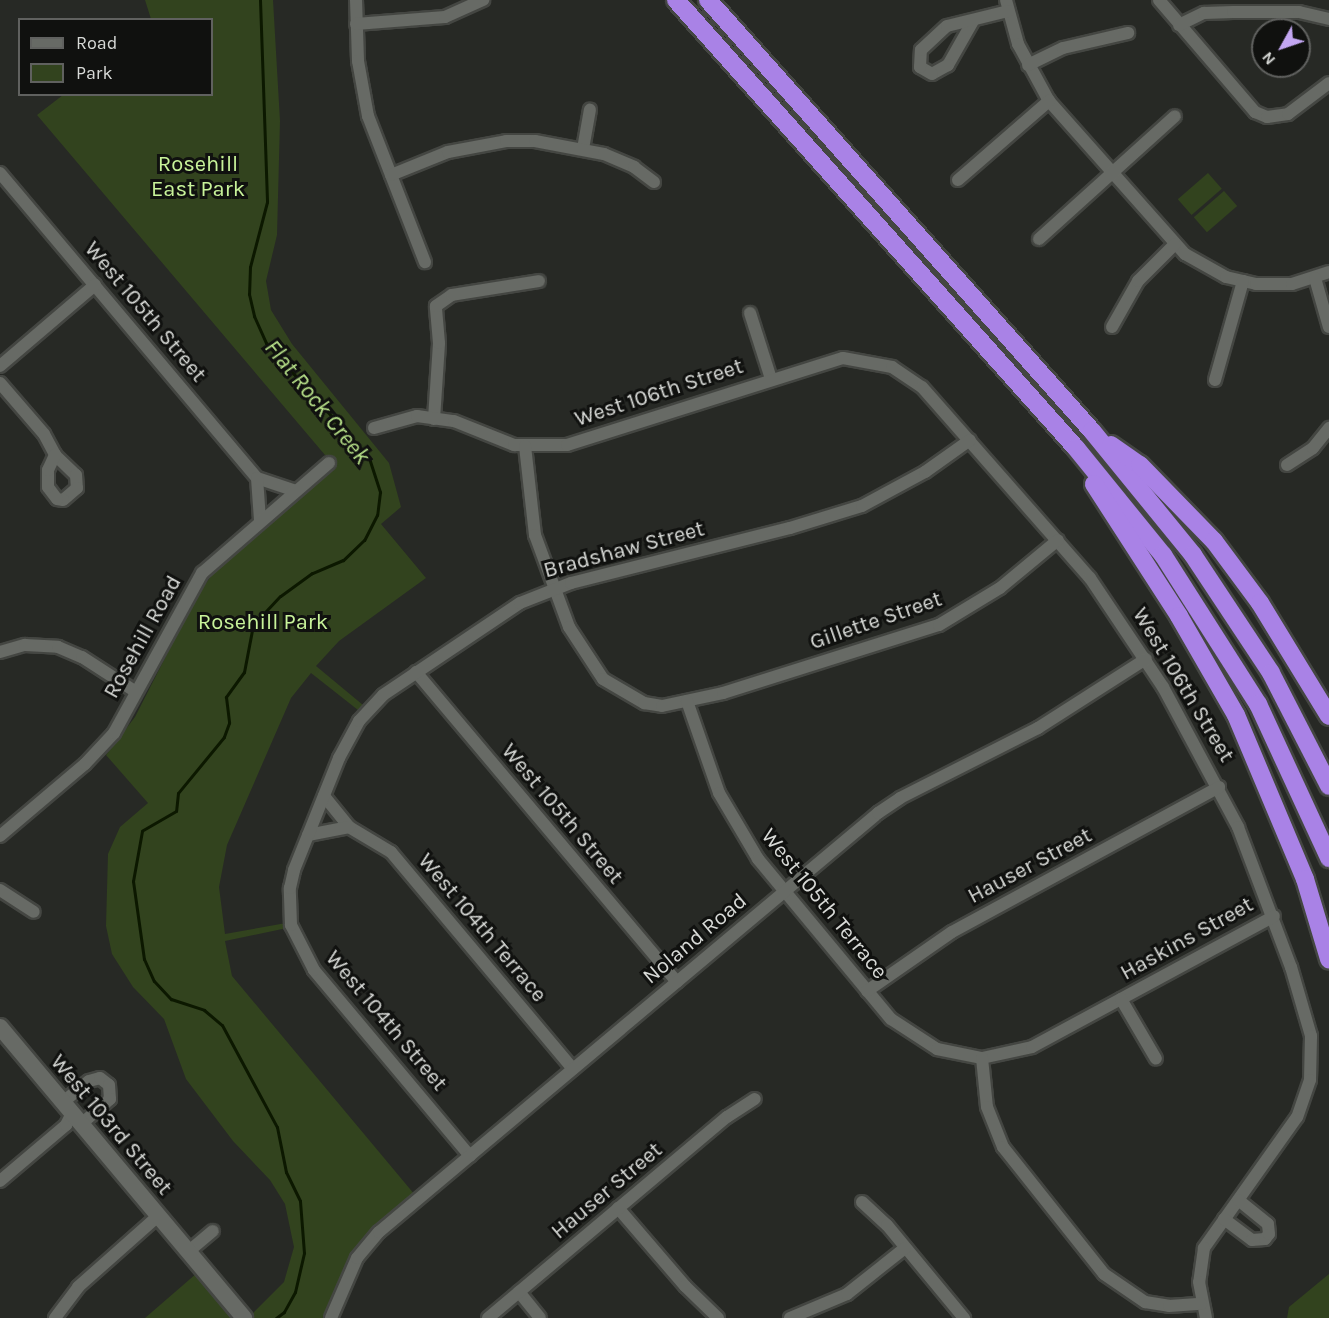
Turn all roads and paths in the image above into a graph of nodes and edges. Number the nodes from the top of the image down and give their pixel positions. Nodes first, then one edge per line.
1 (356, 0) edge
2 (483, 0) edge
3 (676, 0) edge
4 (708, 0) edge
5 (1160, 0) edge
6 (1007, 6) edge
7 (1300, 6) edge
8 (1329, 19) edge
9 (974, 21) junction
10 (357, 24) junction
11 (1179, 25) junction
12 (1128, 33) dead end
13 (1028, 65) junction
14 (1329, 83) edge
15 (1049, 101) junction
16 (590, 110) dead end
17 (1174, 116) dead end
18 (583, 148) junction
19 (1111, 173) junction
20 (391, 176) junction
21 (958, 180) dead end
22 (3, 181) edge
23 (654, 182) dead end
24 (1039, 239) dead end
25 (1175, 244) junction
26 (425, 262) dead end
27 (1329, 272) edge
28 (1315, 278) junction
29 (539, 281) dead end
30 (1243, 281) junction
31 (95, 285) junction
32 (750, 313) dead end
33 (1112, 327) dead end
34 (1329, 327) edge
35 (0, 366) edge
36 (771, 379) junction
37 (1215, 380) dead end
38 (0, 382) edge
39 (434, 419) junction
40 (374, 428) dead end
41 (1329, 428) edge
42 (1092, 431) junction
43 (970, 440) junction
44 (525, 446) junction
45 (1076, 448) junction
46 (55, 455) dead end
47 (329, 463) dead end
48 (1287, 465) dead end
49 (257, 478) junction
50 (296, 491) junction
51 (260, 520) junction
52 (1058, 540) junction
53 (553, 589) junction
54 (0, 652) edge
55 (1146, 659) junction
56 (416, 672) junction
57 (136, 692) junction
58 (687, 701) junction
59 (1329, 716) edge
60 (1329, 786) edge
61 (1219, 787) junction
62 (324, 796) junction
63 (349, 827) junction
64 (0, 836) edge
65 (308, 836) junction
66 (1329, 858) edge
67 (0, 890) edge
68 (784, 892) junction
69 (290, 904) joint
70 (34, 912) dead end
71 (1274, 916) junction
72 (1329, 959) edge
73 (676, 982) junction
74 (867, 991) junction
75 (1121, 999) junction
76 (0, 1027) edge
77 (982, 1058) junction
78 (1156, 1059) dead end
79 (573, 1069) junction
80 (755, 1099) dead end
81 (72, 1113) junction
82 (470, 1156) junction
83 (0, 1181) edge
84 (1238, 1200) junction
85 (862, 1202) dead end
86 (618, 1208) junction
87 (158, 1216) junction
88 (1224, 1219) junction
89 (213, 1231) dead end
90 (905, 1248) junction
91 (189, 1251) junction
92 (519, 1292) junction
93 (1201, 1304) junction
94 (1208, 1317) edge
95 (55, 1318) edge
96 (244, 1318) edge
97 (332, 1318) edge
98 (488, 1318) edge
99 (540, 1318) edge
100 (718, 1318) edge
101 (790, 1318) edge
102 (964, 1318) edge

1 - 10 street
2 - 10 street
3 - 45 highway
4 - 42 highway
5 - 11 street
6 - 9 street
6 - 13 street
7 - 8 street
7 - 11 street
9 - 9 street
10 - 20 street
11 - 14 street
12 - 13 street
13 - 15 street
15 - 19 street
15 - 21 street
16 - 18 street
17 - 19 street
18 - 20 street
18 - 23 street
19 - 24 street
19 - 25 street
20 - 26 street
22 - 31 street, West 105th Street
25 - 30 street
25 - 33 street
27 - 28 street
28 - 30 street
28 - 34 street
29 - 39 street
30 - 37 street
31 - 35 street
31 - 49 street, West 105th Street
32 - 36 street, West 106th Street
36 - 43 street, West 106th Street
36 - 44 street, West 106th Street
38 - 46 street
39 - 40 street
39 - 44 street
41 - 48 street
42 - 59 highway
42 - 60 highway
43 - 52 street, West 106th Street
43 - 53 street, Bradshaw Street
44 - 53 street
45 - 66 highway
45 - 72 highway
47 - 50 street, Rosehill Road
49 - 50 street
49 - 51 street
50 - 51 street, Rosehill Road
51 - 57 street, Rosehill Road
52 - 55 street, West 106th Street
52 - 58 street, Gillette Street
53 - 56 street, Bradshaw Street
53 - 58 street
54 - 57 street
55 - 61 street, West 106th Street
55 - 68 street, Noland Road
56 - 62 street, Bradshaw Street
56 - 73 street, West 105th Street
57 - 64 street, Rosehill Road
58 - 68 street, West 105th Terrace
61 - 71 street, West 106th Street
61 - 74 street, Hauser Street
62 - 63 street, West 104th Terrace
62 - 65 street, Bradshaw Street
63 - 65 street
63 - 79 street, West 104th Terrace
65 - 69 street, Bradshaw Street
67 - 70 street
68 - 73 street, Noland Road
68 - 74 street, West 105th Terrace
69 - 82 street, West 104th Street
71 - 75 street, Haskins Street
71 - 84 street, West 106th Street
73 - 79 street, Noland Road
74 - 77 street, West 105th Terrace
75 - 77 street, Haskins Street
75 - 78 street, Haskins Street
76 - 81 main road, West 103rd Street
77 - 93 street
79 - 82 street, Noland Road
80 - 86 street, Hauser Street
81 - 83 street
81 - 87 main road, West 103rd Street
82 - 97 street, Noland Road
84 - 88 street, West 106th Street
84 - 88 street
85 - 90 street
86 - 92 street, Hauser Street
86 - 100 street
87 - 91 main road, West 103rd Street
87 - 95 street
88 - 93 street, West 106th Street
89 - 91 street
90 - 101 street
90 - 102 street
91 - 96 main road, West 103rd Street
92 - 98 street, Hauser Street
92 - 99 street
93 - 94 street, West 106th Street

